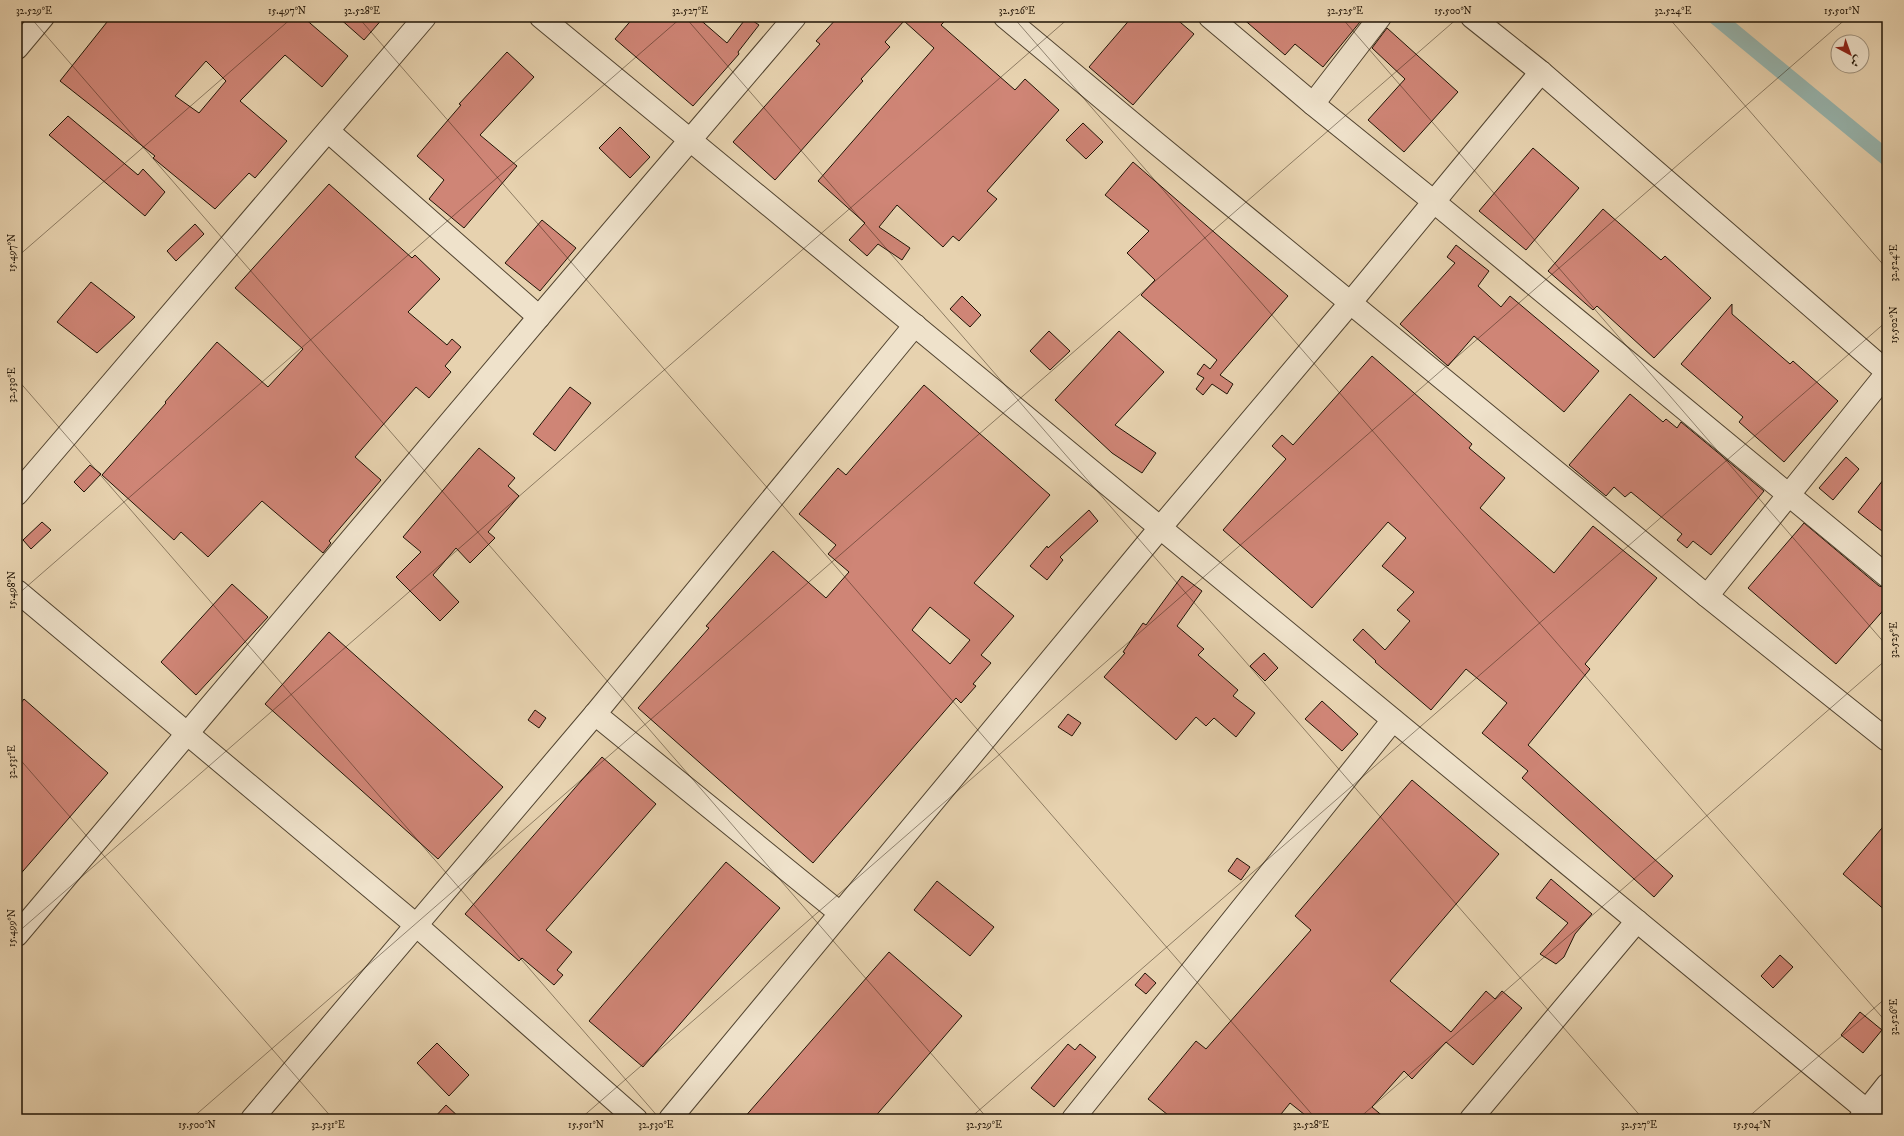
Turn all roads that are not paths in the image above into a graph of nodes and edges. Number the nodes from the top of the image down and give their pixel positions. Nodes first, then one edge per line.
1 (43, 17) edge
2 (425, 17) edge
3 (541, 17) edge
4 (795, 17) edge
5 (1005, 17) edge
6 (1210, 17) edge
7 (1380, 17) edge
8 (1472, 17) edge
9 (17, 48) edge
10 (1541, 72) junction
11 (1313, 104) junction
12 (328, 131) junction
13 (690, 140) junction
14 (1433, 201) junction
15 (1351, 302) junction
16 (539, 317) junction
17 (915, 325) junction
18 (1887, 373) edge
19 (17, 494) edge
20 (1788, 494) junction
21 (1160, 528) junction
22 (1887, 576) edge
23 (17, 591) edge
24 (1707, 596) junction
25 (595, 714) junction
26 (1393, 720) junction
27 (188, 732) junction
28 (1887, 740) edge
29 (840, 913) junction
30 (1637, 921) junction
31 (416, 925) junction
32 (17, 935) edge
33 (1887, 1085) edge
34 (1868, 1116) edge
35 (252, 1119) edge
36 (636, 1119) edge
37 (670, 1119) edge
38 (1074, 1119) edge
39 (1471, 1119) edge

1 - 9 street
2 - 12 street
3 - 13 street
4 - 13 street
5 - 15 street
6 - 11 street
7 - 11 street
8 - 10 street
10 - 14 street
10 - 18 street
11 - 14 street
12 - 16 street
12 - 19 street
13 - 16 street
13 - 17 street
14 - 15 street
14 - 20 street
15 - 21 street
15 - 24 street
16 - 27 street
17 - 21 street
17 - 25 street
18 - 20 street
20 - 22 street
20 - 24 street
21 - 26 street
21 - 29 street
23 - 27 street
24 - 28 street
25 - 29 street
25 - 31 street
26 - 30 street
26 - 38 street
27 - 31 street
27 - 32 street
29 - 37 street
30 - 34 street
30 - 39 street
31 - 35 street
31 - 36 street
33 - 34 street

